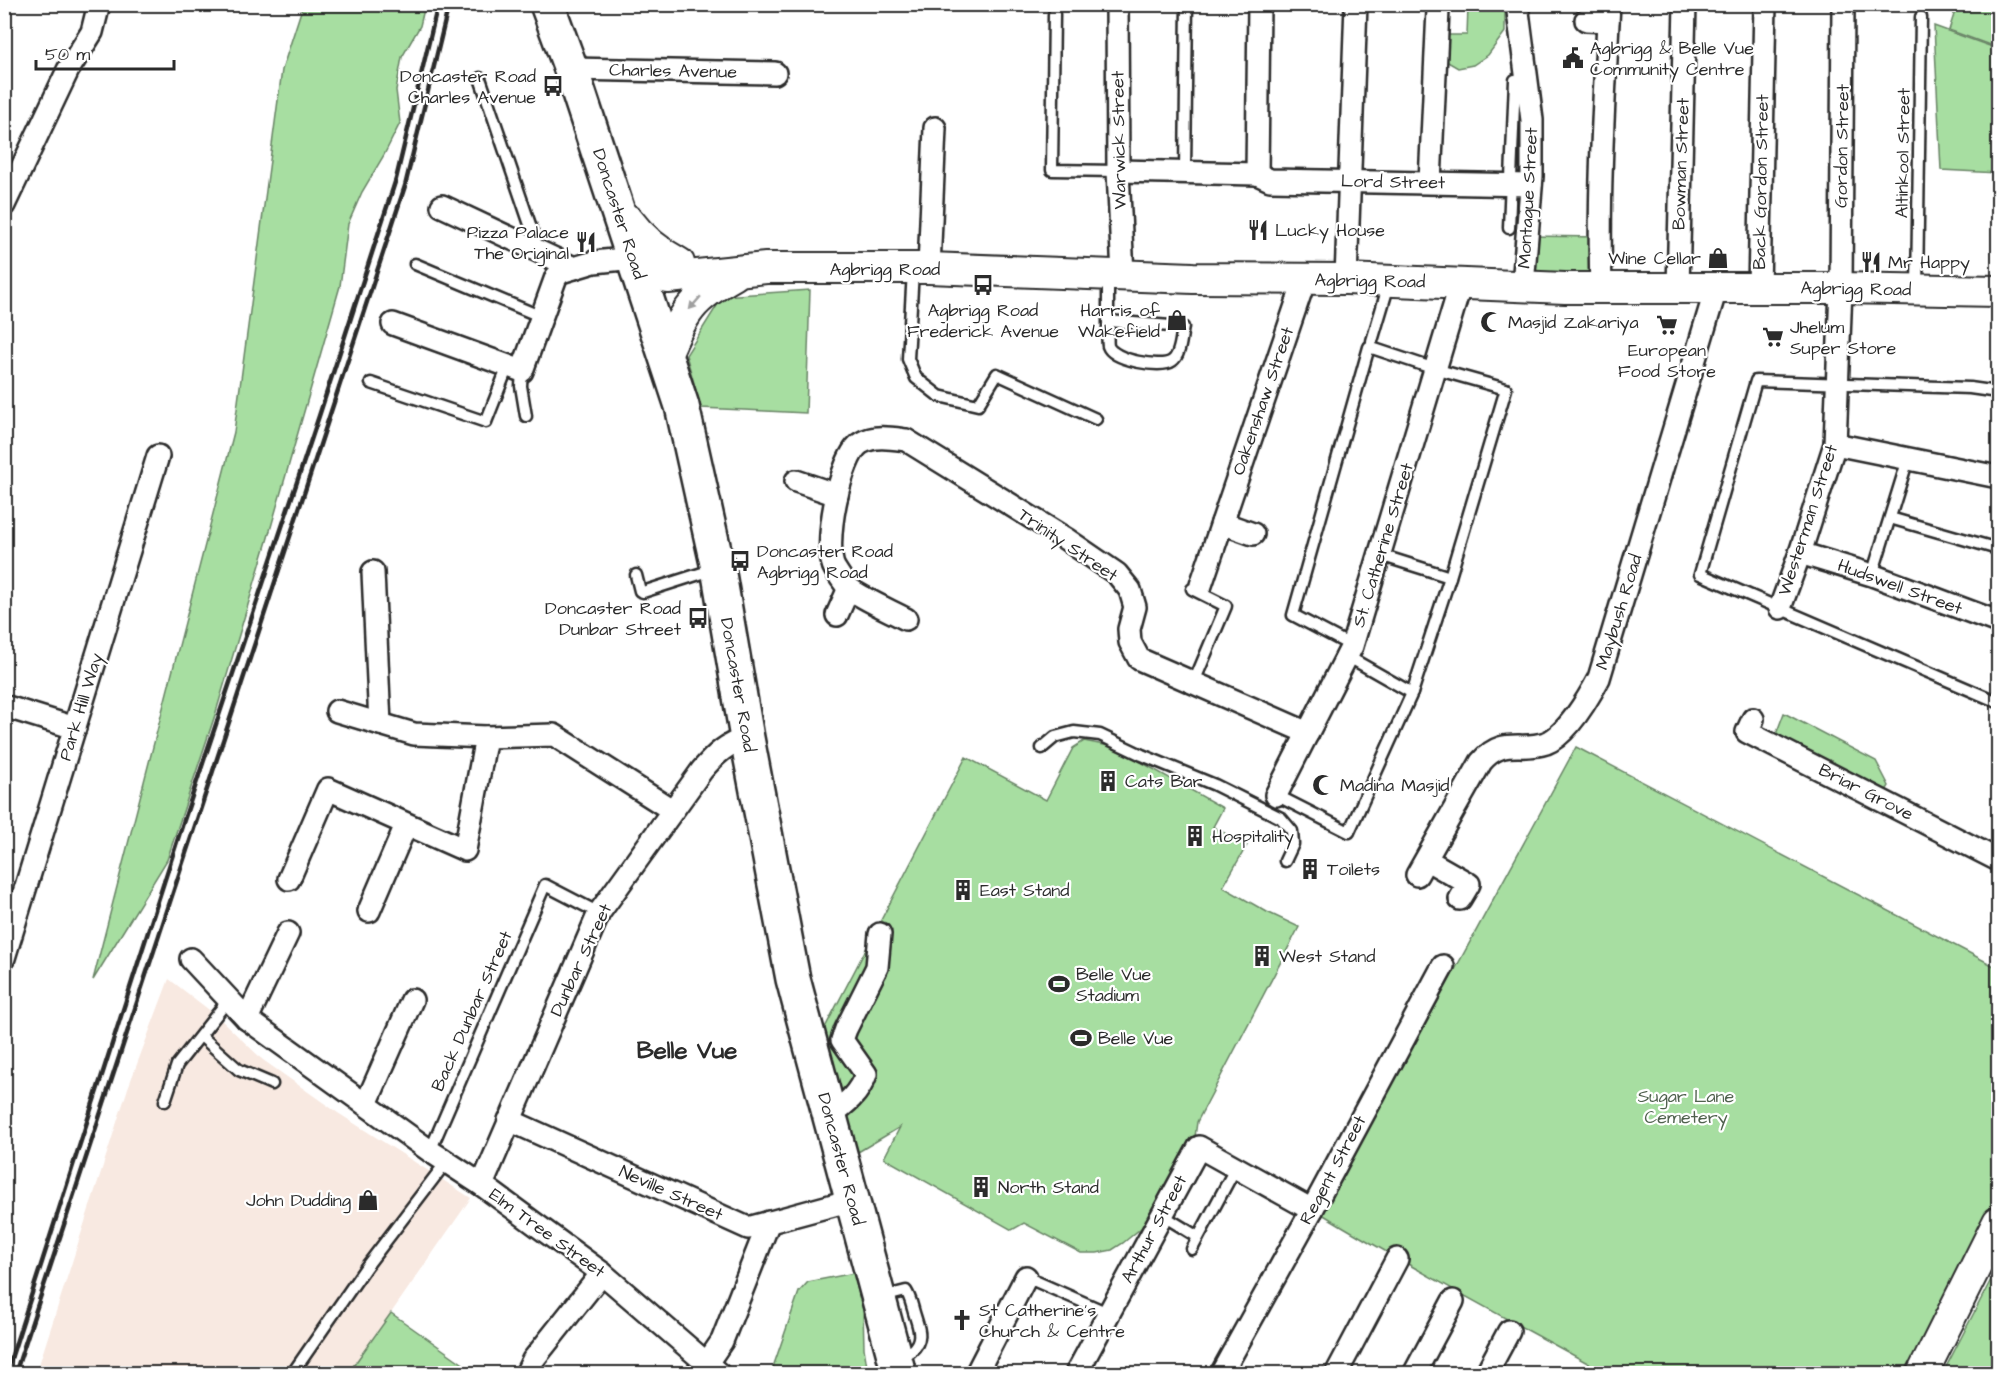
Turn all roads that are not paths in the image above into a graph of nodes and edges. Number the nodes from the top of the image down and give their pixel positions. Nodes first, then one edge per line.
1 (99, 4) edge
2 (1117, 4) edge
3 (1187, 4) edge
4 (1259, 4) edge
5 (1356, 4) edge
6 (1517, 4) edge
7 (1685, 4) edge
8 (1765, 4) edge
9 (1844, 4) edge
10 (547, 5) edge
11 (1438, 10) dead end
12 (1608, 13) edge
13 (1054, 14) dead end
14 (1921, 17) dead end
15 (1586, 21) dead end
16 (571, 69) junction
17 (775, 73) dead end
18 (480, 78) dead end
19 (1515, 80) dead end
20 (935, 128) dead end
21 (1118, 171) junction
22 (1185, 172) junction
23 (1257, 174) junction
24 (1349, 181) junction
25 (1430, 182) junction
26 (1521, 185) junction
27 (615, 201) junction
28 (4, 205) edge
29 (442, 206) dead end
30 (1509, 228) dead end
31 (539, 251) junction
32 (634, 258) junction
33 (679, 263) junction
34 (415, 264) dead end
35 (574, 268) junction
36 (921, 268) junction
37 (742, 270) junction
38 (1115, 275) junction
39 (1305, 279) junction
40 (1346, 279) junction
41 (1390, 281) junction
42 (1461, 283) junction
43 (1523, 285) junction
44 (1601, 287) junction
45 (1678, 288) junction
46 (1716, 288) junction
47 (1759, 288) junction
48 (1841, 288) junction
49 (1917, 289) junction
50 (1998, 291) edge
51 (542, 317) junction
52 (1108, 321) junction
53 (393, 324) dead end
54 (1372, 341) dead end
55 (665, 357) junction
56 (515, 368) junction
57 (1435, 369) junction
58 (371, 383) dead end
59 (1837, 383) junction
60 (1998, 392) edge
61 (526, 416) dead end
62 (1096, 419) dead end
63 (1835, 444) junction
64 (158, 456) dead end
65 (1908, 459) junction
66 (1998, 477) edge
67 (796, 481) dead end
68 (837, 495) junction
69 (1890, 518) junction
70 (1222, 523) junction
71 (1253, 534) dead end
72 (1998, 549) edge
73 (1800, 553) junction
74 (1380, 555) junction
75 (718, 568) junction
76 (373, 572) dead end
77 (636, 575) dead end
78 (1872, 575) junction
79 (1450, 577) junction
80 (1196, 587) joint
81 (849, 588) junction
82 (1780, 608) junction
83 (837, 615) dead end
84 (906, 619) dead end
85 (1998, 622) edge
86 (1350, 651) junction
87 (1194, 682) junction
88 (1412, 693) junction
89 (1998, 702) edge
90 (4, 706) edge
91 (337, 711) dead end
92 (1753, 719) dead end
93 (380, 724) junction
94 (75, 728) junction
95 (1308, 733) junction
96 (486, 737) junction
97 (747, 738) junction
98 (1042, 748) dead end
99 (1276, 795) joint
100 (672, 810) junction
101 (406, 825) junction
102 (1998, 860) edge
103 (1285, 861) dead end
104 (290, 879) dead end
105 (1460, 899) dead end
106 (369, 911) dead end
107 (599, 913) junction
108 (288, 933) dead end
109 (880, 934) dead end
110 (4, 958) edge
111 (191, 959) dead end
112 (1443, 966) dead end
113 (229, 999) junction
114 (412, 1000) dead end
115 (247, 1019) junction
116 (201, 1036) junction
117 (272, 1084) dead end
118 (165, 1101) dead end
119 (366, 1104) junction
120 (829, 1116) junction
121 (509, 1120) junction
122 (438, 1156) junction
123 (1236, 1167) junction
124 (482, 1185) junction
125 (837, 1204) dead end
126 (1312, 1210) junction
127 (1162, 1215) junction
128 (769, 1222) junction
129 (1998, 1222) edge
130 (1198, 1237) junction
131 (1192, 1249) dead end
132 (1397, 1259) dead end
133 (602, 1273) junction
134 (1026, 1277) joint
135 (1453, 1301) dead end
136 (1108, 1313) junction
137 (1509, 1331) dead end
138 (905, 1362) edge
139 (713, 1368) edge
140 (292, 1374) edge
141 (526, 1374) edge
142 (976, 1374) edge
143 (1076, 1374) edge
144 (1221, 1374) edge
145 (1336, 1374) edge
146 (1414, 1374) edge
147 (1486, 1374) edge
148 (1922, 1374) edge

1 - 28 street
2 - 21 street, Warwick Street
3 - 22 lane
4 - 23 street
5 - 24 street
6 - 26 street, Montague Street
7 - 45 street, Bowman Street
8 - 47 street, Back Gordon Street
9 - 48 street, Gordon Street
10 - 16 highway, Doncaster Road
11 - 25 street
12 - 15 street
12 - 44 street
13 - 21 lane
14 - 49 lane, Altinkool Street
16 - 17 street, Charles Avenue
16 - 27 highway, Doncaster Road
18 - 31 lane
19 - 26 lane, Montague Street
20 - 36 street
21 - 22 street, Lord Street
21 - 38 street, Warwick Street
22 - 23 street, Lord Street
23 - 24 street, Lord Street
24 - 25 street, Lord Street
24 - 40 street
25 - 26 street, Lord Street
26 - 30 lane, Montague Street
26 - 43 street, Montague Street
27 - 32 highway, Doncaster Road
27 - 33 main road
29 - 31 street
31 - 35 street
32 - 33 main road, Agbrigg Road
32 - 35 street
32 - 37 main road, Agbrigg Road
32 - 55 highway, Doncaster Road
33 - 37 main road, Agbrigg Road
34 - 51 lane
35 - 51 street
36 - 37 main road, Agbrigg Road
36 - 38 main road, Agbrigg Road
36 - 62 lane
37 -> 55 main road
38 - 39 main road, Agbrigg Road
38 - 52 lane
39 - 40 main road, Agbrigg Road
39 - 70 street, Oakenshaw Street
40 - 41 main road, Agbrigg Road
41 - 42 main road, Agbrigg Road
41 - 54 lane
42 - 43 main road, Agbrigg Road
42 - 57 street, St. Catherine Street
43 - 44 main road, Agbrigg Road
44 - 45 main road, Agbrigg Road
45 - 46 main road, Agbrigg Road
46 - 47 main road, Agbrigg Road
46 - 105 street, Maybush Road
47 - 48 main road, Agbrigg Road
48 - 49 main road, Agbrigg Road
48 - 59 street, Westerman Street
49 - 50 main road, Agbrigg Road
51 - 56 street
52 - 52 lane
53 - 56 street
55 - 75 highway, Doncaster Road
56 - 58 lane
56 - 61 lane
57 - 74 street, St. Catherine Street
57 - 79 lane
57 - 86 lane
59 - 60 lane
59 - 63 street, Westerman Street
59 - 82 lane
63 - 65 street
63 - 73 street, Westerman Street
64 - 94 street, Park Hill Way
65 - 66 street
65 - 69 lane
67 - 68 street
68 - 81 street, Trinity Street
68 - 87 street, Trinity Street
69 - 72 lane
69 - 78 lane
70 - 71 street
70 - 80 street, Oakenshaw Street
73 - 78 street, Hudswell Street
73 - 82 street, Westerman Street
74 - 79 lane
74 - 86 street, St. Catherine Street
75 - 77 lane
75 - 97 highway, Doncaster Road
76 - 93 street
78 - 85 street, Hudswell Street
79 - 88 lane
80 - 87 lane
81 - 83 street
81 - 84 street, Trinity Street
82 - 89 lane
86 - 88 lane
86 - 95 street, St. Catherine Street
87 - 95 street, Trinity Street
88 - 99 lane
90 - 94 street
91 - 93 street
92 - 102 street, Briar Grove
93 - 96 street
94 - 110 street, Park Hill Way
95 - 99 street, St. Catherine Street
96 - 100 street
96 - 101 street
97 - 100 street, Dunbar Street
97 - 120 highway, Doncaster Road
98 - 103 lane
100 - 107 street, Dunbar Street
101 - 104 street
101 - 106 street
107 - 121 street, Dunbar Street
107 - 122 lane, Back Dunbar Street
108 - 115 street
109 - 120 street
111 - 113 street, Elm Tree Street
112 - 126 street, Regent Street
113 - 115 street, Elm Tree Street
113 - 116 lane
114 - 119 street
115 - 119 street, Elm Tree Street
116 - 117 lane
116 - 118 lane
119 - 122 street, Elm Tree Street
120 - 138 highway, Doncaster Road
121 - 124 street, Dunbar Street
121 - 128 street, Neville Street
122 - 124 street, Elm Tree Street
122 - 140 lane, Back Dunbar Street
123 - 126 street
123 - 127 street, Arthur Street
123 - 130 lane
124 - 133 street, Elm Tree Street
125 - 128 street, Neville Street
126 - 144 street, Regent Street
127 - 130 lane
127 - 136 street, Arthur Street
128 - 139 street
129 - 148 main road
130 - 131 lane
132 - 145 street
133 - 139 street, Elm Tree Street
133 - 141 street
134 - 136 lane
134 - 142 street
135 - 146 street
136 - 143 street, Arthur Street
137 - 147 street

